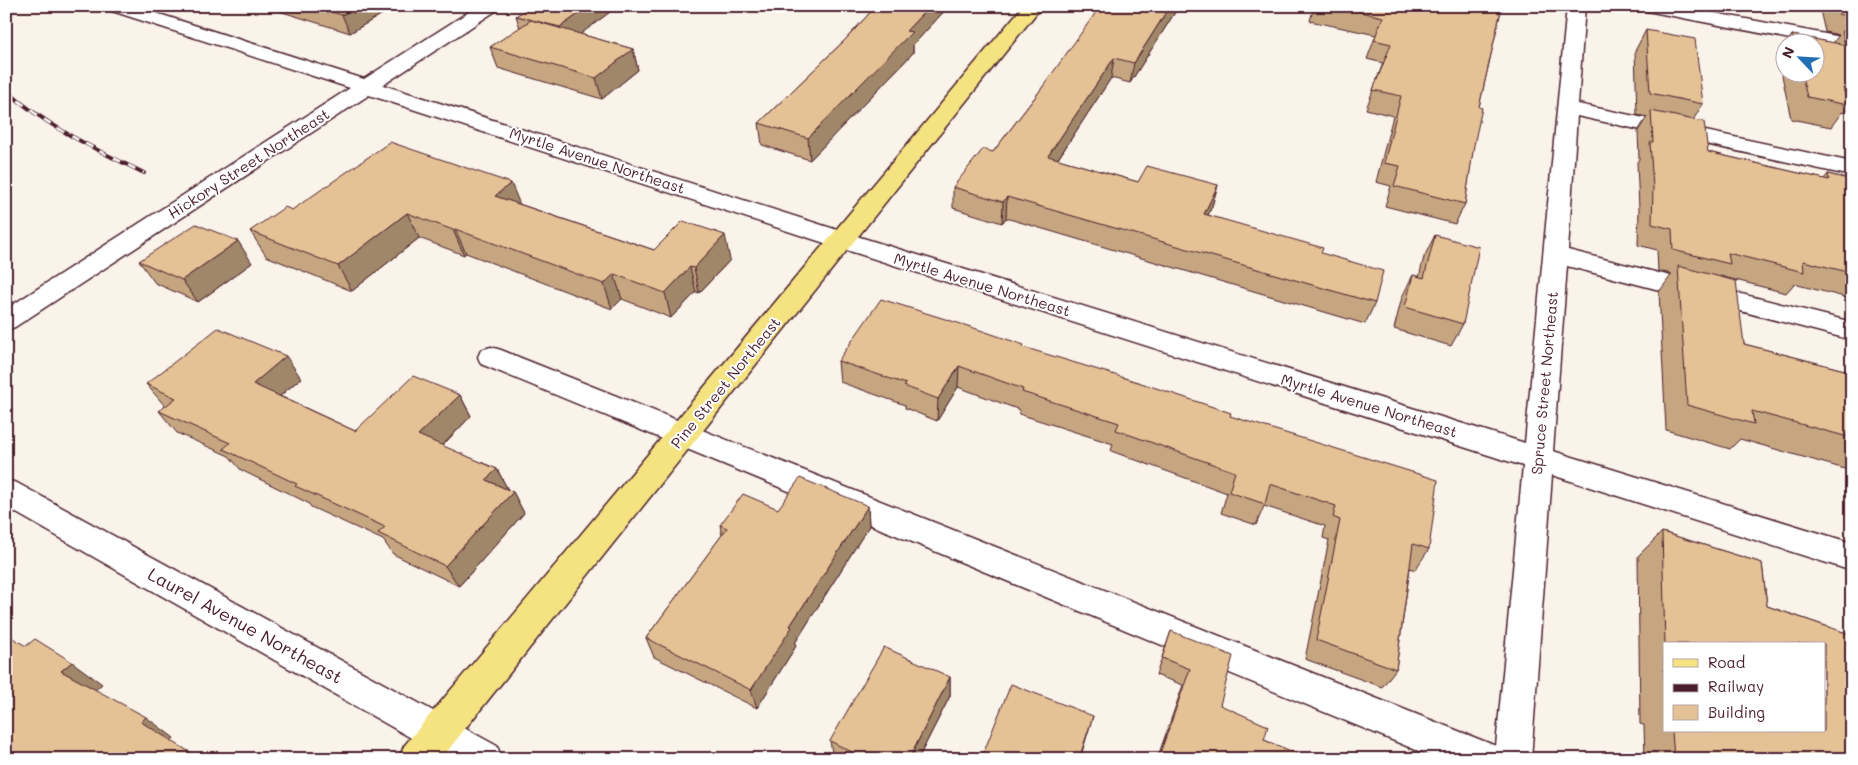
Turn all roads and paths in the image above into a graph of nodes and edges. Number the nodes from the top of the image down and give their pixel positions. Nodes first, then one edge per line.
1 (115, 6) edge
2 (491, 6) edge
3 (1033, 6) edge
4 (1576, 6) edge
5 (1648, 6) edge
6 (1852, 45) edge
7 (367, 87) junction
8 (1569, 108) junction
9 (1852, 170) edge
10 (842, 240) junction
11 (1557, 255) junction
12 (6, 321) edge
13 (1852, 331) edge
14 (491, 357) dead end
15 (683, 436) junction
16 (1539, 460) junction
17 (6, 492) edge
18 (1852, 557) edge
19 (428, 746) edge
20 (484, 759) edge
21 (1483, 759) edge
22 (1513, 759) edge

1 - 7 street, Myrtle Avenue Northeast
2 - 7 street, Hickory Street Northeast
3 - 10 main road, Pine Street Northeast
4 - 8 street, Spruce Street Northeast
5 - 6 street
7 - 10 street, Myrtle Avenue Northeast
7 - 12 street, Hickory Street Northeast
8 - 9 street
8 - 11 street, Spruce Street Northeast
10 - 15 main road, Pine Street Northeast
10 - 16 street, Myrtle Avenue Northeast
11 - 13 street
11 - 16 street, Spruce Street Northeast
14 - 15 street
15 - 19 main road, Pine Street Northeast
15 - 21 street
16 - 18 street, Myrtle Avenue Northeast
16 - 22 street, Spruce Street Northeast
17 - 19 street, Laurel Avenue Northeast
19 - 20 street, Laurel Avenue Northeast

